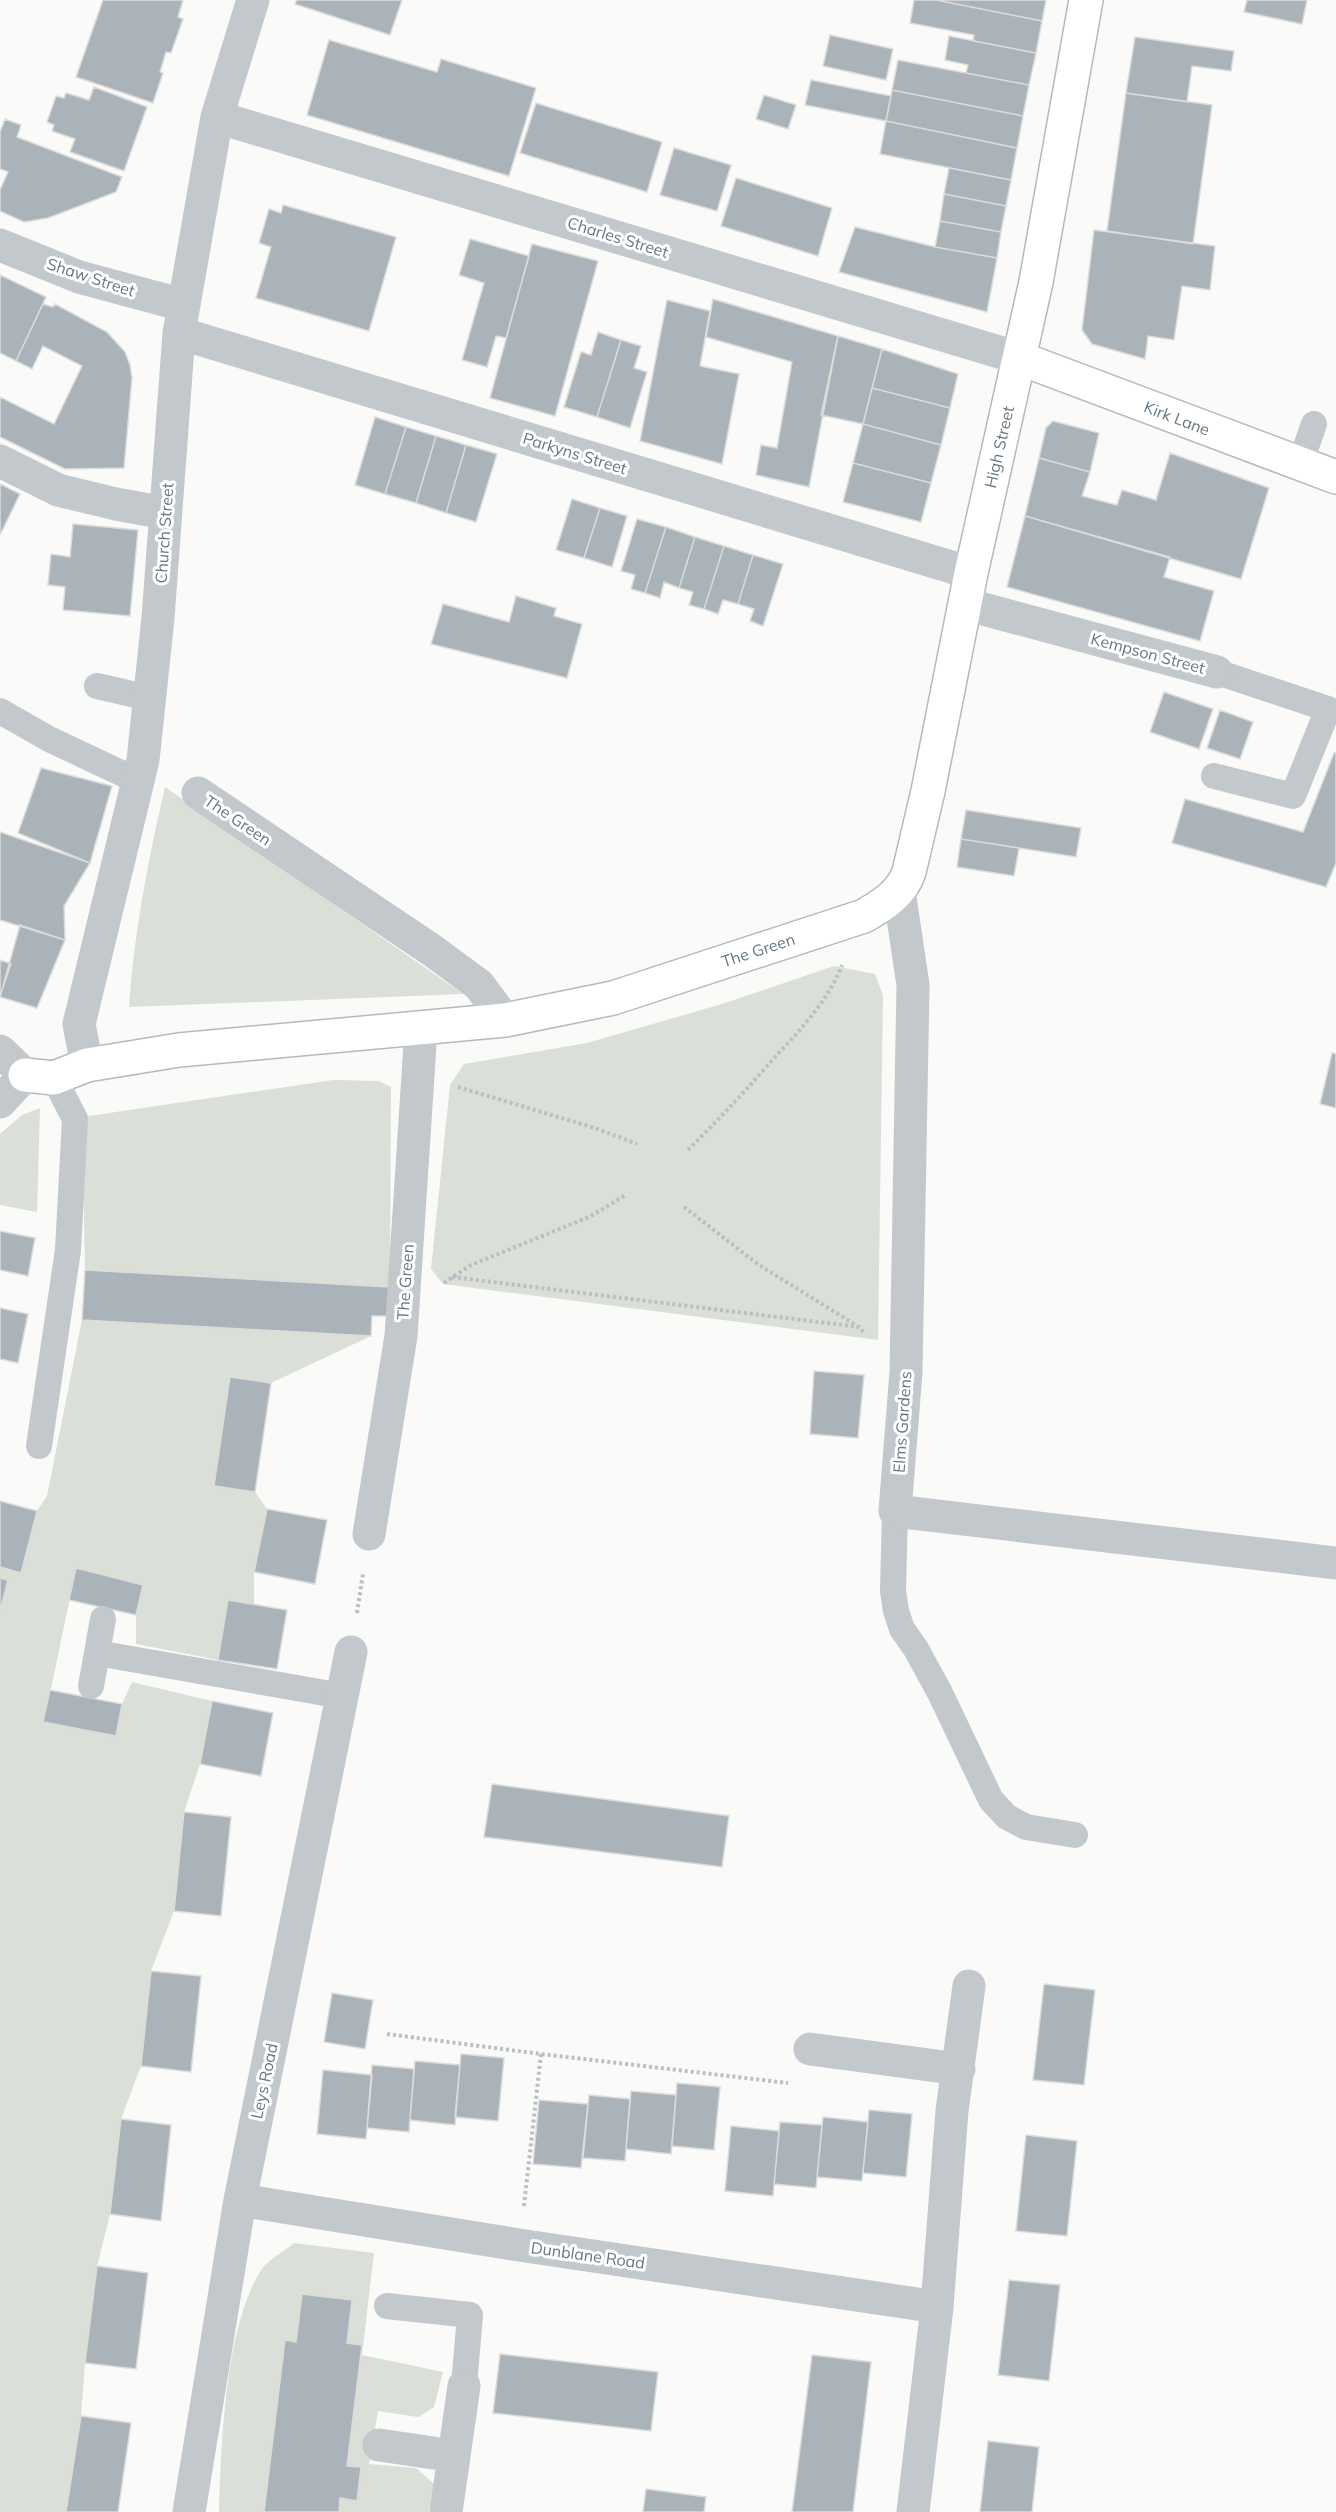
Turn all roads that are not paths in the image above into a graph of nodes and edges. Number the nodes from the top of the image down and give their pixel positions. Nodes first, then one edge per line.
1 (253, 0) edge
2 (1086, 0) edge
3 (217, 117) junction
4 (0, 245) edge
5 (181, 319) junction
6 (1019, 358) junction
7 (1314, 424) dead end
8 (0, 461) edge
9 (1300, 464) junction
10 (1336, 477) edge
11 (165, 513) junction
12 (968, 589) junction
13 (1216, 672) joint
14 (97, 686) dead end
15 (149, 698) junction
16 (0, 711) edge
17 (1214, 776) dead end
18 (138, 781) junction
19 (198, 793) dead end
20 (899, 891) junction
21 (505, 1020) junction
22 (421, 1029) junction
23 (0, 1051) edge
24 (87, 1065) junction
25 (39, 1076) junction
26 (0, 1102) edge
27 (39, 1446) dead end
28 (895, 1511) junction
29 (369, 1534) road end
30 (1336, 1563) edge
31 (104, 1618) dead end
32 (351, 1652) road end
33 (97, 1653) junction
34 (91, 1686) dead end
35 (342, 1696) junction
36 (1075, 1835) dead end
37 (969, 1986) dead end
38 (810, 2049) dead end
39 (959, 2069) junction
40 (240, 2200) junction
41 (387, 2306) dead end
42 (937, 2307) junction
43 (464, 2386) joint
44 (379, 2445) dead end
45 (454, 2456) junction
46 (189, 2512) edge
47 (446, 2512) edge
48 (913, 2512) edge

1 - 3 street, Church Street
2 - 6 street, High Street
3 - 5 street, Church Street
3 - 6 street, Charles Street
4 - 5 street, Shaw Street
5 - 11 street, Church Street
5 - 12 street, Parkyns Street
6 - 9 street, Kirk Lane
6 - 12 street, High Street
7 - 9 lane
8 - 11 street
9 - 10 street, Kirk Lane
11 - 15 street, Church Street
12 - 13 street, Kempson Street
12 - 20 street, High Street
13 - 17 lane, Kempson Street
14 - 15 lane
15 - 18 street, Church Street
16 - 18 lane
18 - 24 street, Church Street
19 - 21 street, The Green
20 - 21 street, The Green
20 - 28 street, Elms Gardens
21 - 22 street, The Green
22 - 24 street, The Green
22 - 29 street, The Green
23 - 25 street
24 - 25 street, The Green
25 - 26 street
25 - 27 lane
28 - 30 street
28 - 36 lane
31 - 33 lane
32 - 35 street, Leys Road
33 - 34 lane
33 - 35 lane
35 - 40 street, Leys Road
37 - 39 street
38 - 39 street
39 - 42 street
40 - 42 street, Dunblane Road
40 - 46 street, Leys Road
41 - 43 lane
42 - 48 street
43 - 45 street
44 - 45 street
45 - 47 street

